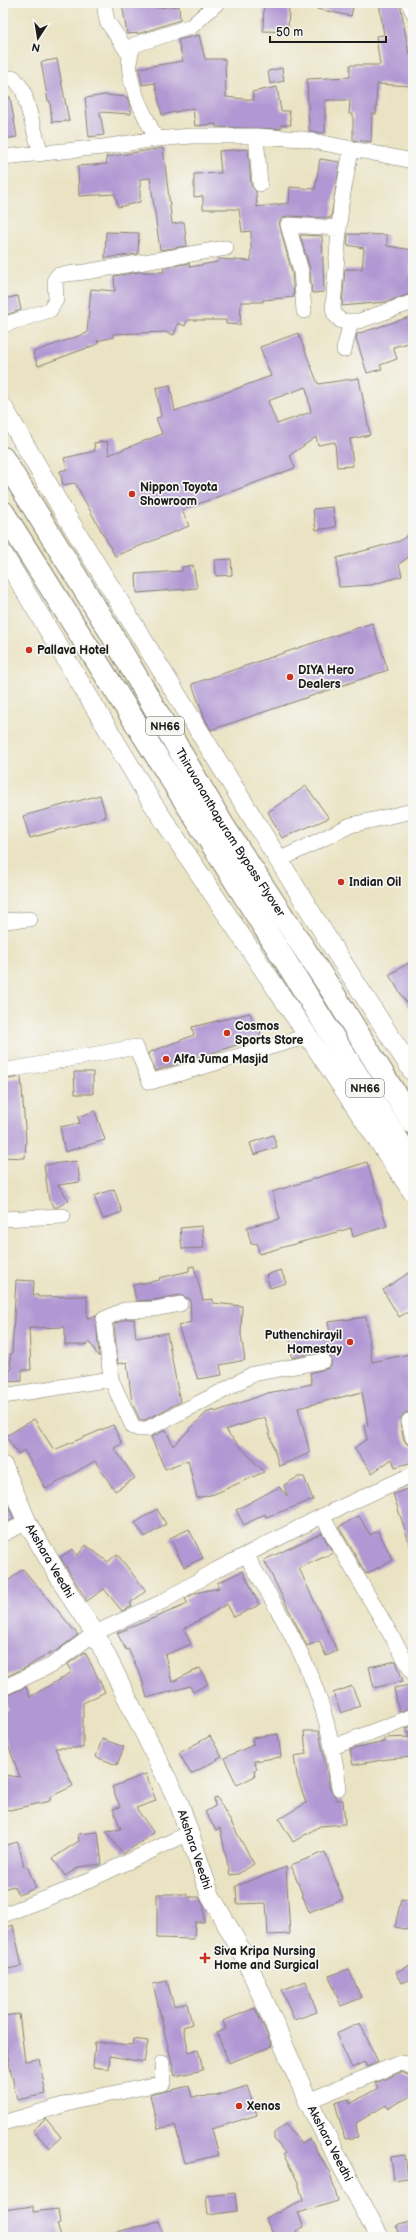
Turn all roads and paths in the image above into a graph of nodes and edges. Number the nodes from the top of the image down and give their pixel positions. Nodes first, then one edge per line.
1 (104, 3) edge
2 (217, 3) edge
3 (409, 3) edge
4 (413, 12) edge
5 (129, 54) junction
6 (3, 78) edge
7 (256, 136) junction
8 (156, 139) junction
9 (351, 150) junction
10 (41, 154) junction
11 (3, 157) edge
12 (413, 161) edge
13 (260, 184) dead end
14 (339, 228) junction
15 (226, 248) dead end
16 (413, 302) edge
17 (304, 311) dead end
18 (351, 321) junction
19 (3, 325) edge
20 (344, 350) dead end
21 (3, 406) edge
22 (3, 458) edge
23 (3, 512) edge
24 (3, 554) edge
25 (413, 811) edge
26 (279, 860) junction
27 (30, 919) dead end
28 (3, 921) edge
29 (308, 1036) junction
30 (410, 1062) edge
31 (3, 1071) edge
32 (413, 1122) edge
33 (413, 1164) edge
34 (413, 1193) edge
35 (63, 1216) dead end
36 (3, 1219) edge
37 (180, 1304) dead end
38 (323, 1361) dead end
39 (111, 1379) junction
40 (3, 1396) edge
41 (409, 1421) dead end
42 (413, 1438) edge
43 (3, 1466) edge
44 (413, 1474) edge
45 (322, 1516) junction
46 (27, 1522) junction
47 (3, 1534) edge
48 (246, 1555) junction
49 (95, 1633) junction
50 (413, 1673) edge
51 (3, 1688) edge
52 (413, 1716) edge
53 (333, 1747) junction
54 (339, 1788) dead end
55 (189, 1833) junction
56 (3, 1915) edge
57 (162, 2063) dead end
58 (413, 2068) edge
59 (308, 2101) junction
60 (3, 2123) edge
61 (379, 2237) edge

1 - 5 street
2 - 5 street
3 - 4 street
5 - 8 street
6 - 10 street
7 - 8 street
7 - 9 street
7 - 13 street
8 - 10 street
9 - 12 street
9 - 14 street
10 - 11 street
14 - 17 street
14 - 18 street
15 - 19 street
16 - 18 street
18 - 20 street
21 - 26 street
22 - 32 highway, Thiruvananthapuram Bypass Flyover / NH66
23 - 33 highway, Thiruvananthapuram Bypass Flyover / NH66
24 - 29 street
25 - 26 street
26 - 30 street
27 - 28 street
29 - 31 street
29 - 34 street
35 - 36 street
37 - 39 street
38 - 39 street
39 - 40 street
41 - 42 street
43 - 46 street, Akshara Veedhi
44 - 45 street
45 - 48 street
45 - 50 street
46 - 47 street
46 - 49 street, Akshara Veedhi
48 - 49 street
48 - 53 street
49 - 51 street
49 - 55 street, Akshara Veedhi
52 - 53 street
53 - 54 street
55 - 56 street
55 - 59 street, Akshara Veedhi
57 - 60 street
58 - 59 street
59 - 61 street, Akshara Veedhi

